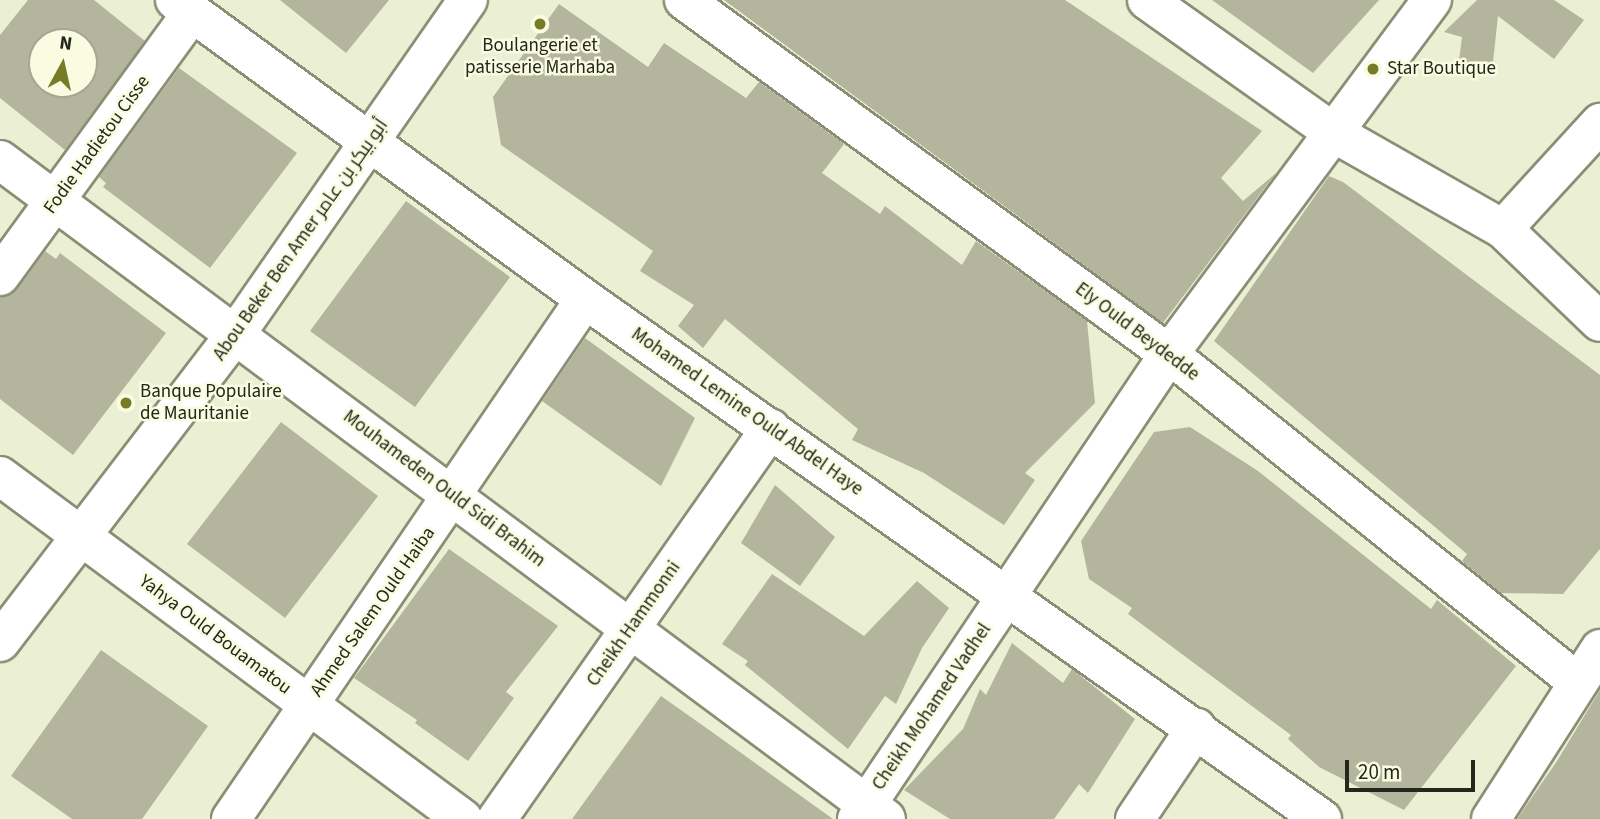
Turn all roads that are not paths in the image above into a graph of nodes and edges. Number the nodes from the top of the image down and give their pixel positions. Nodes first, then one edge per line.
1 (468, 0) edge
2 (684, 0) edge
3 (1147, 0) edge
4 (1432, 0) edge
5 (184, 6) edge
6 (1600, 123) edge
7 (1334, 133) junction
8 (370, 143) junction
9 (0, 160) edge
10 (55, 202) junction
11 (1503, 229) junction
12 (0, 276) edge
13 (585, 299) junction
14 (1600, 322) edge
15 (235, 335) junction
16 (1169, 354) junction
17 (771, 428) junction
18 (0, 476) edge
19 (453, 496) junction
20 (80, 535) junction
21 (1007, 595) junction
22 (631, 628) junction
23 (0, 642) edge
24 (1600, 649) edge
25 (1576, 681) junction
26 (309, 705) junction
27 (1196, 728) junction
28 (870, 814) edge
29 (231, 819) edge
30 (463, 819) edge
31 (497, 819) edge
32 (1135, 819) edge
33 (1322, 819) edge
34 (1492, 819) edge

1 - 8 street, Abou Beker Ben Amer أبو بيكر بن عامر
2 - 16 street, Ely Ould Beydedde
3 - 7 street
4 - 7 street, Cheikh Mohamed Vadhel
5 - 8 street, Mohamed Lemine Ould Abdel Haye
5 - 10 street, Fodie Hadietou Cisse
6 - 11 street
7 - 11 street
7 - 16 street, Cheikh Mohamed Vadhel
8 - 13 street, Mohamed Lemine Ould Abdel Haye
8 - 15 street, Abou Beker Ben Amer أبو بيكر بن عامر
9 - 10 street, Mouhameden Ould Sidi Brahim
10 - 12 street, Fodie Hadietou Cisse
10 - 15 street, Mouhameden Ould Sidi Brahim
11 - 14 street
13 - 17 street, Mohamed Lemine Ould Abdel Haye
13 - 19 street, Ahmed Salem Ould Haiba
15 - 19 street, Mouhameden Ould Sidi Brahim
15 - 20 street, Abou Beker Ben Amer أبو بيكر بن عامر
16 - 21 street, Cheikh Mohamed Vadhel
16 - 25 street, Ely Ould Beydedde
17 - 21 street, Mohamed Lemine Ould Abdel Haye
17 - 22 street, Cheikh Hammonni
18 - 20 street, Yahya Ould Bouamatou
19 - 22 street, Mouhameden Ould Sidi Brahim
19 - 26 street, Ahmed Salem Ould Haiba
20 - 23 street, Abou Beker Ben Amer أبو بيكر بن عامر
20 - 26 street, Yahya Ould Bouamatou
21 - 27 street, Mohamed Lemine Ould Abdel Haye
21 - 28 street, Cheikh Mohamed Vadhel
22 - 28 street, Mouhameden Ould Sidi Brahim
22 - 31 street, Cheikh Hammonni
24 - 25 street
25 - 34 street
26 - 29 street, Ahmed Salem Ould Haiba
26 - 30 street, Yahya Ould Bouamatou
27 - 32 street
27 - 33 street, Mohamed Lemine Ould Abdel Haye

